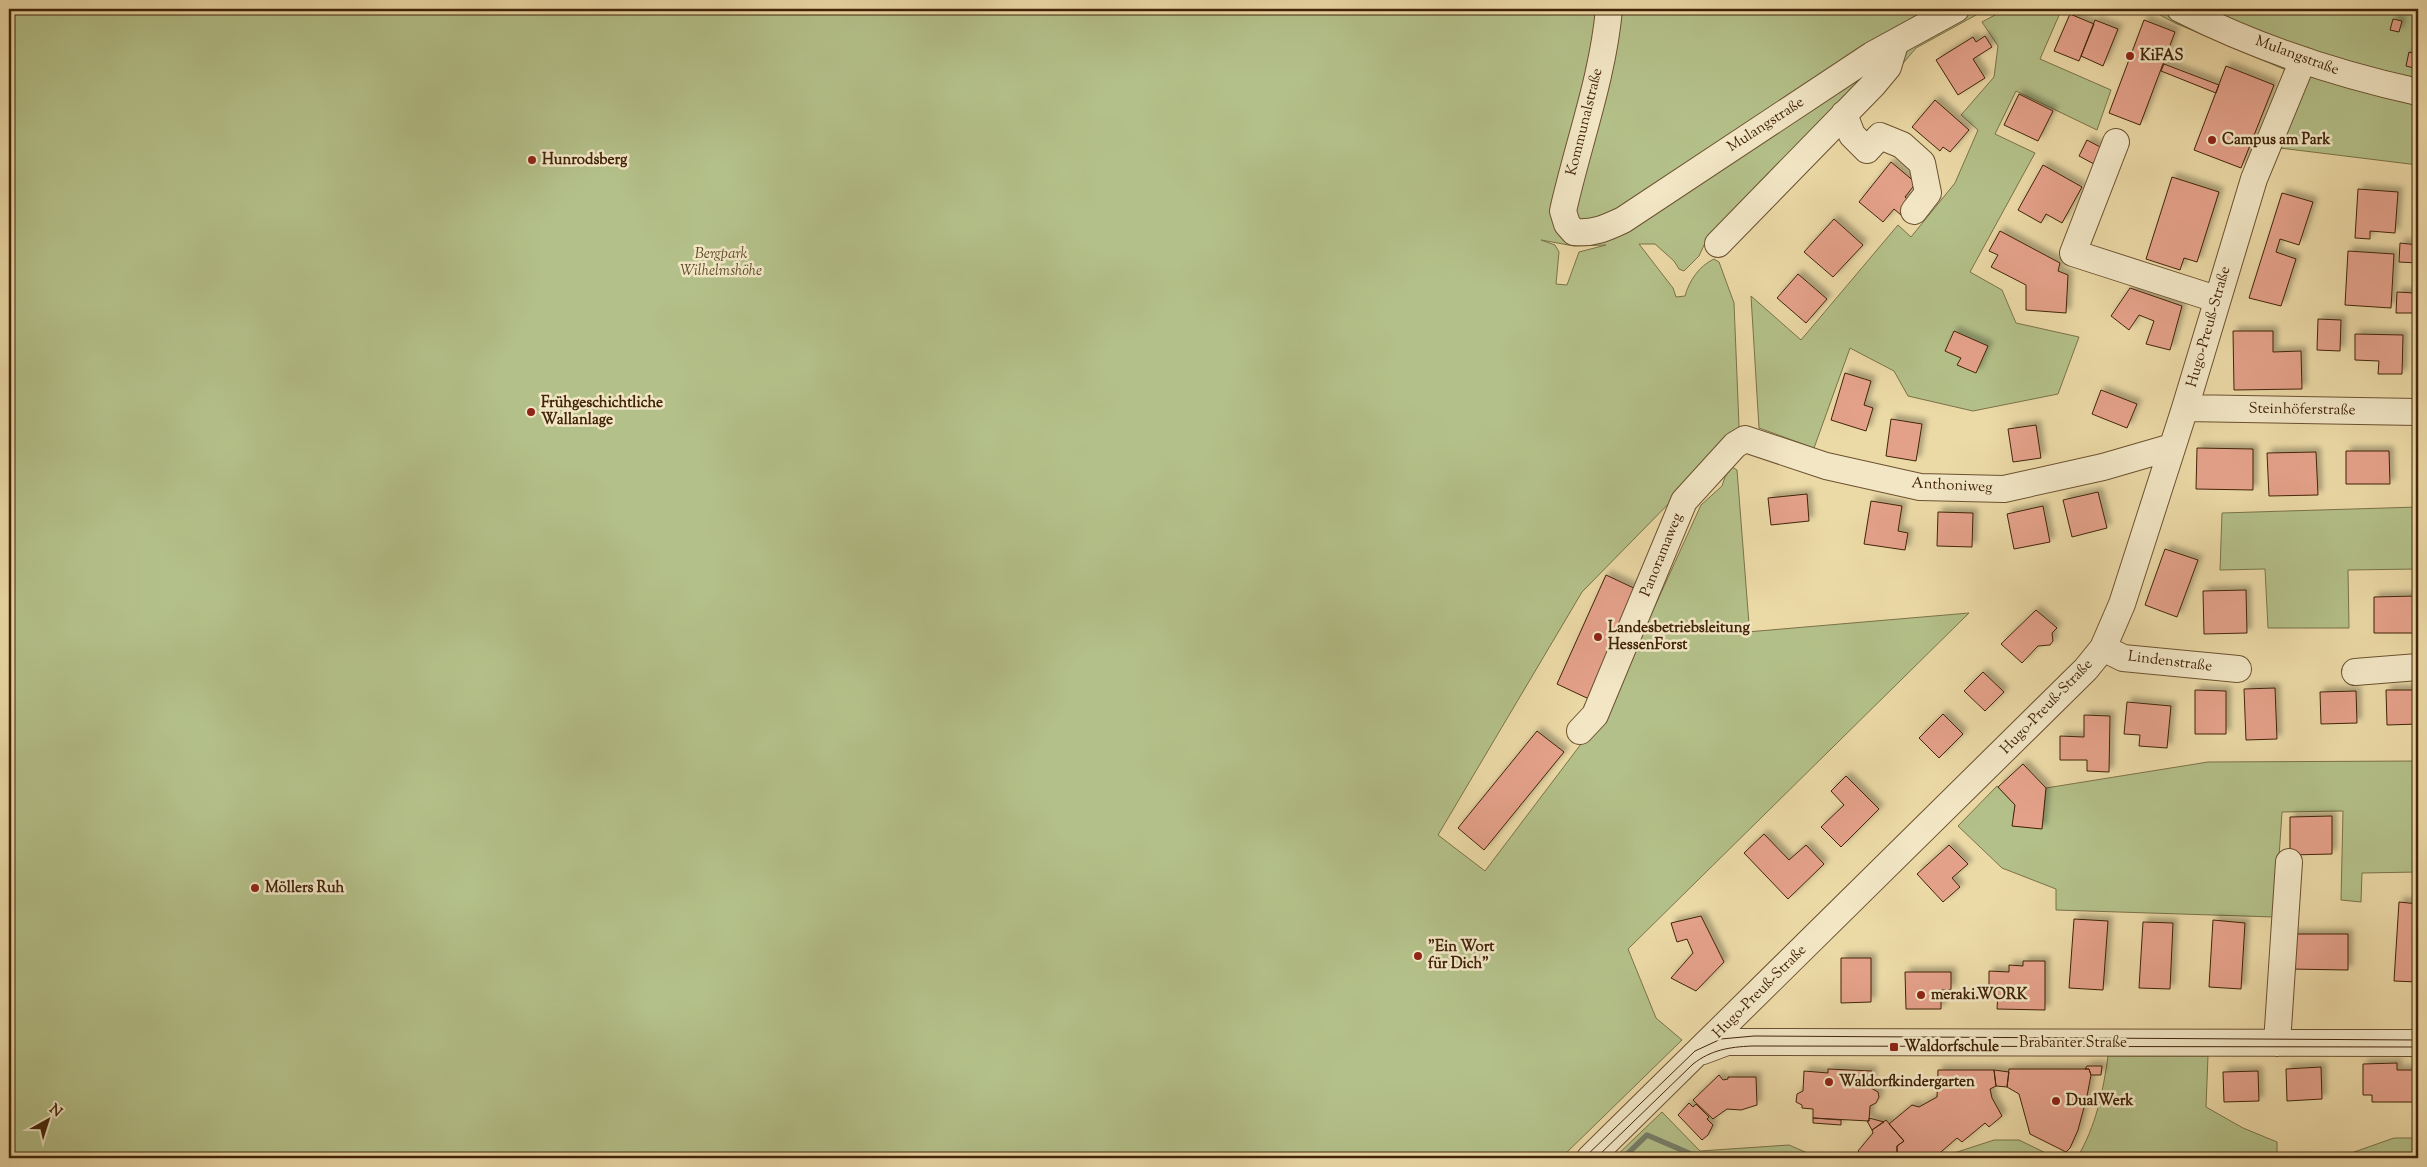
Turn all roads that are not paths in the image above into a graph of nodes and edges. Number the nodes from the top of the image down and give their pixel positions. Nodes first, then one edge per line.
1 (1609, 9) edge
2 (1956, 9) edge
3 (2180, 9) edge
4 (1895, 44) junction
5 (2303, 60) junction
6 (2418, 92) edge
7 (1844, 114) junction
8 (2116, 142) dead end
9 (1914, 211) dead end
10 (1574, 232) joint
11 (1718, 244) dead end
12 (2216, 299) junction
13 (2185, 408) junction
14 (2418, 412) edge
15 (1735, 445) joint
16 (2172, 447) junction
17 (2103, 648) junction
18 (2418, 667) edge
19 (2238, 669) dead end
20 (2354, 672) dead end
21 (1580, 731) dead end
22 (2289, 862) dead end
23 (2277, 1043) junction
24 (2418, 1043) edge
25 (1700, 1052) junction
26 (1590, 1158) edge

1 - 10 street, Kommunalstraße
2 - 4 street, Mulangstraße
3 - 5 street, Mulangstraße
4 - 7 street
4 - 10 street, Mulangstraße
5 - 6 street, Mulangstraße
5 - 12 street, Hugo-Preuß-Straße
7 - 9 street
7 - 11 street
8 - 12 street
12 - 13 street, Hugo-Preuß-Straße
13 - 14 street, Steinhöferstraße
13 - 16 street, Hugo-Preuß-Straße
15 - 16 street, Anthoniweg
15 - 21 street, Panoramaweg
16 - 17 street, Hugo-Preuß-Straße
17 - 19 street, Lindenstraße
17 - 25 street, Hugo-Preuß-Straße
18 - 20 street
22 - 23 street
23 - 24 street, Brabanter Straße
23 - 25 street, Brabanter Straße
25 - 26 street, Hugo-Preuß-Straße

